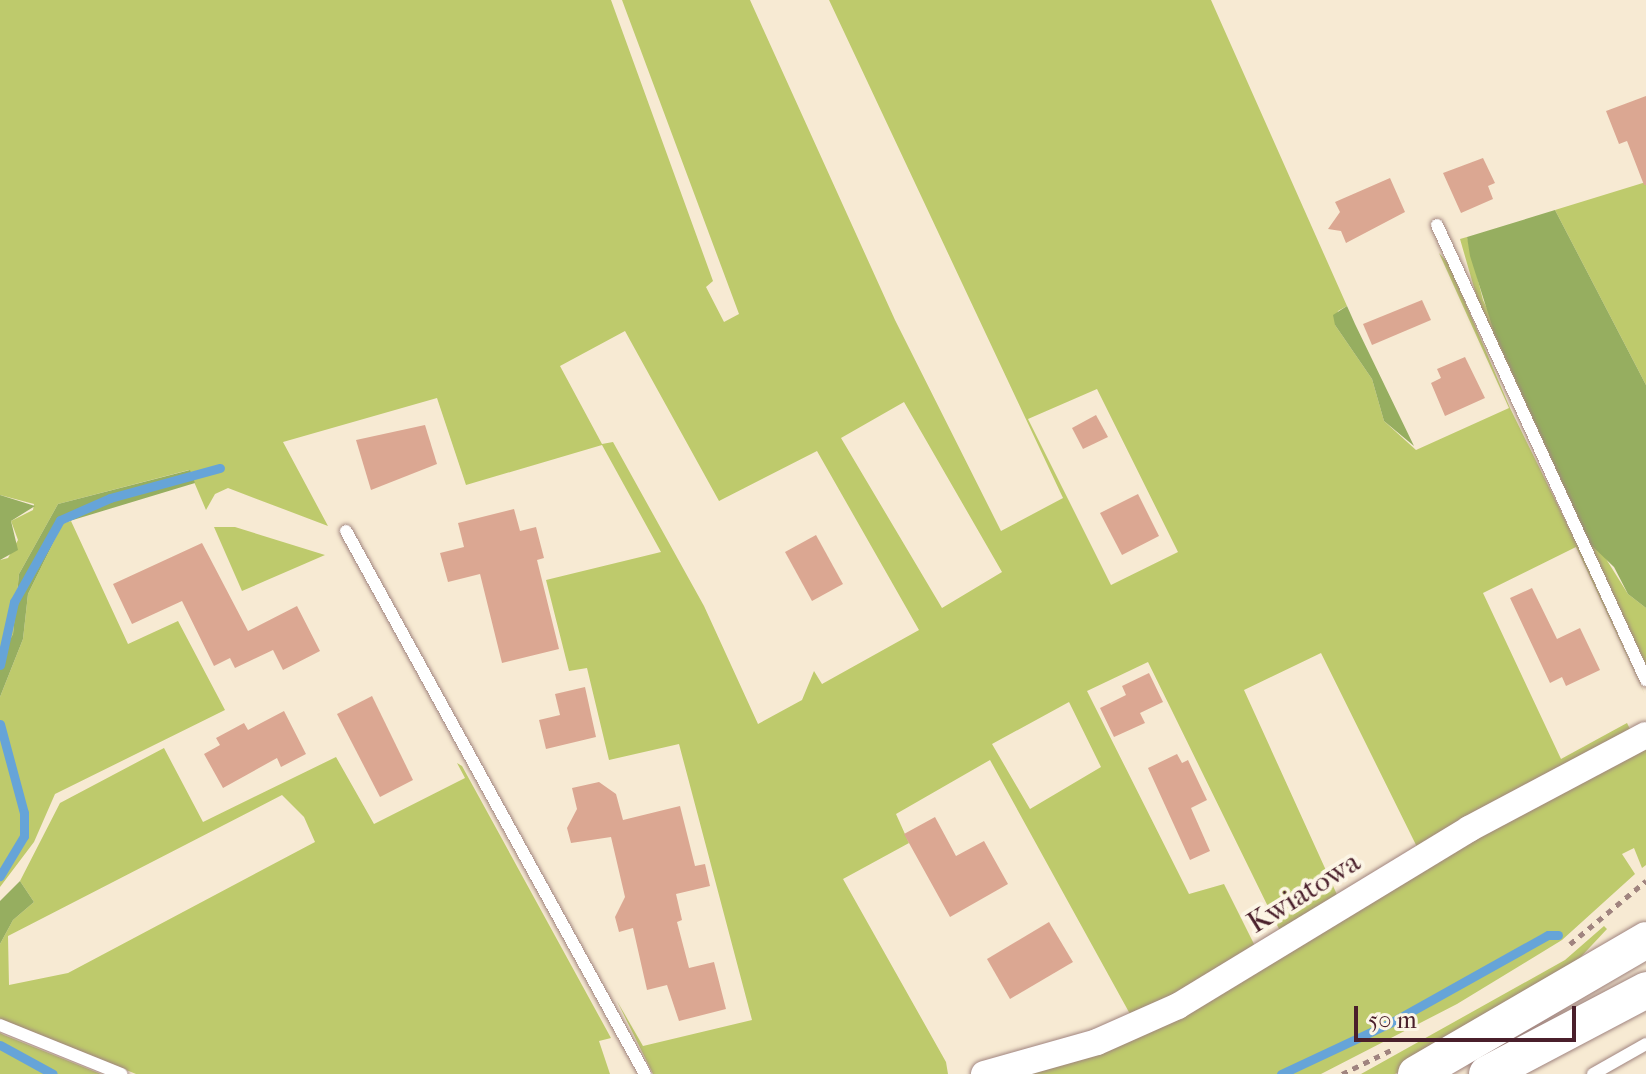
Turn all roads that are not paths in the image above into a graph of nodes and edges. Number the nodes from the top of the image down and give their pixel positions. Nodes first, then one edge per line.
1 (1437, 225) dead end
2 (346, 531) dead end
3 (1646, 680) edge
4 (1646, 735) edge
5 (1646, 940) edge
6 (1646, 990) edge
7 (0, 1025) edge
8 (1646, 1044) edge
9 (121, 1074) edge
10 (645, 1074) edge
11 (984, 1074) edge
12 (1416, 1074) edge
13 (1487, 1074) edge
14 (1593, 1074) edge

1 - 3 lane
2 - 10 lane
4 - 11 street, Kwiatowa
5 - 12 main road
6 - 13 main road
7 - 9 lane
8 - 14 lane

